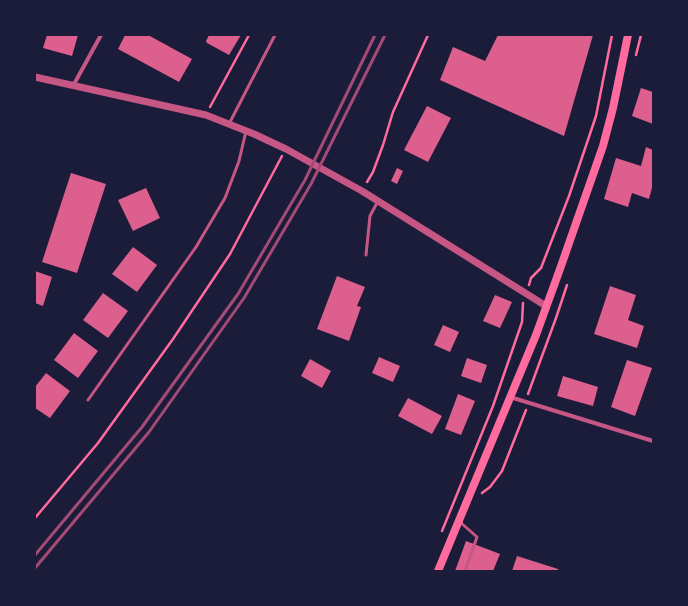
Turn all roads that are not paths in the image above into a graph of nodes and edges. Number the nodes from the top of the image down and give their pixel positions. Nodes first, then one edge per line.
1 (101, 35) edge
2 (275, 35) edge
3 (628, 35) edge
4 (35, 77) edge
5 (73, 86) junction
6 (228, 125) junction
7 (246, 131) junction
8 (378, 201) junction
9 (366, 255) dead end
10 (546, 306) junction
11 (510, 397) junction
12 (88, 400) dead end
13 (653, 441) edge
14 (458, 520) junction
15 (438, 571) edge
16 (465, 571) edge

1 - 5 street
2 - 6 lane
3 - 10 main road
4 - 5 street
5 - 6 street
6 - 7 street
7 - 8 street
7 - 12 lane
8 - 9 lane
8 - 10 street
10 - 11 main road
11 - 13 street
11 - 14 main road
14 - 15 main road
14 - 16 lane

